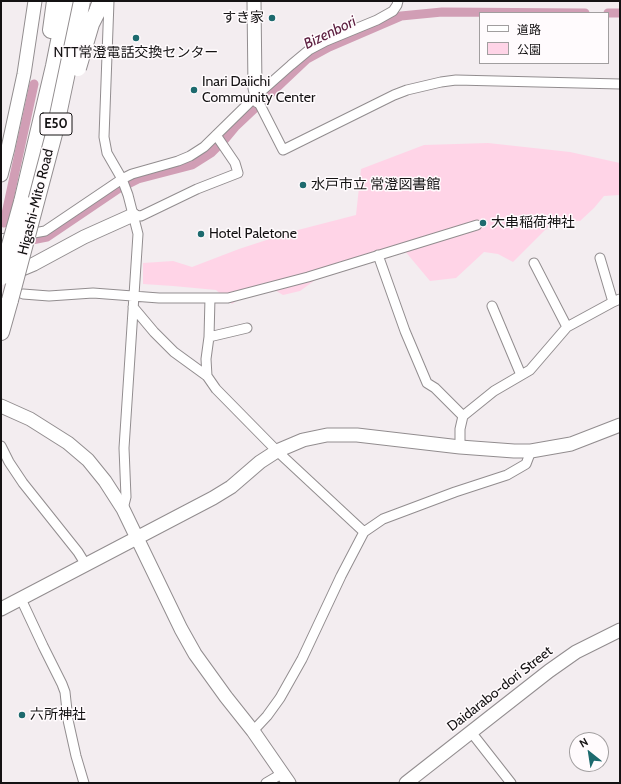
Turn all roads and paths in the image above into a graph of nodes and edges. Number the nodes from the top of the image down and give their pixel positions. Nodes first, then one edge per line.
1 (35, 1) edge
2 (55, 1) edge
3 (67, 1) edge
4 (82, 1) edge
5 (101, 1) edge
6 (109, 1) edge
7 (254, 1) edge
8 (398, 1) edge
9 (620, 84) edge
10 (259, 102) junction
11 (221, 141) junction
12 (1, 175) edge
13 (123, 181) junction
14 (22, 202) junction
15 (133, 215) junction
16 (477, 225) dead end
17 (1, 240) edge
18 (25, 247) junction
19 (378, 255) junction
20 (600, 258) dead end
21 (534, 263) dead end
22 (1, 277) edge
23 (133, 296) junction
24 (17, 297) junction
25 (210, 298) junction
26 (616, 300) edge
27 (492, 306) dead end
28 (133, 307) junction
29 (567, 327) junction
30 (247, 328) dead end
31 (1, 332) edge
32 (209, 337) junction
33 (521, 375) junction
34 (207, 376) junction
35 (1, 406) edge
36 (463, 416) junction
37 (620, 425) edge
38 (1, 446) edge
39 (460, 447) junction
40 (277, 450) junction
41 (531, 451) junction
42 (123, 508) junction
43 (364, 532) junction
44 (137, 538) junction
45 (86, 565) junction
46 (21, 598) junction
47 (1, 609) edge
48 (620, 630) edge
49 (253, 731) junction
50 (470, 732) junction
51 (286, 778) edge
52 (84, 783) edge
53 (266, 783) edge
54 (406, 783) edge
55 (511, 783) edge

1 - 12 street
2 - 14 highway
3 - 14 highway, Higashi-Mito Road / E50
4 - 18 highway, Higashi-Mito Road / E50, bridge
5 - 18 highway, bridge
6 - 13 street
7 - 10 street
8 - 10 street
9 - 10 street
10 - 11 street
11 - 13 street
11 - 15 street
13 - 15 street
13 - 17 street
14 - 22 highway, Higashi-Mito Road / E50, bridge
15 - 22 street
15 - 23 street
16 - 19 street
18 - 24 highway, Higashi-Mito Road / E50, bridge
19 - 25 street
19 - 36 street
20 - 26 street
21 - 29 street
23 - 24 street
23 - 25 street
23 - 28 street
24 - 31 highway, Higashi-Mito Road / E50
25 - 32 street
26 - 29 street
27 - 33 street
28 - 34 street
28 - 42 street
29 - 33 street
30 - 32 street
32 - 34 street
33 - 36 street
34 - 40 street
35 - 42 street
36 - 39 street
37 - 41 street
38 - 45 street
39 - 40 street
39 - 41 street
40 - 43 street
40 - 44 street
41 - 43 street
42 - 44 street
43 - 49 street
44 - 45 street
44 - 49 street
45 - 46 street
46 - 47 street
46 - 52 street
48 - 50 street, Daidarabo-dori Street
49 - 51 street
50 - 54 street, Daidarabo-dori Street
50 - 55 street
51 - 53 street

